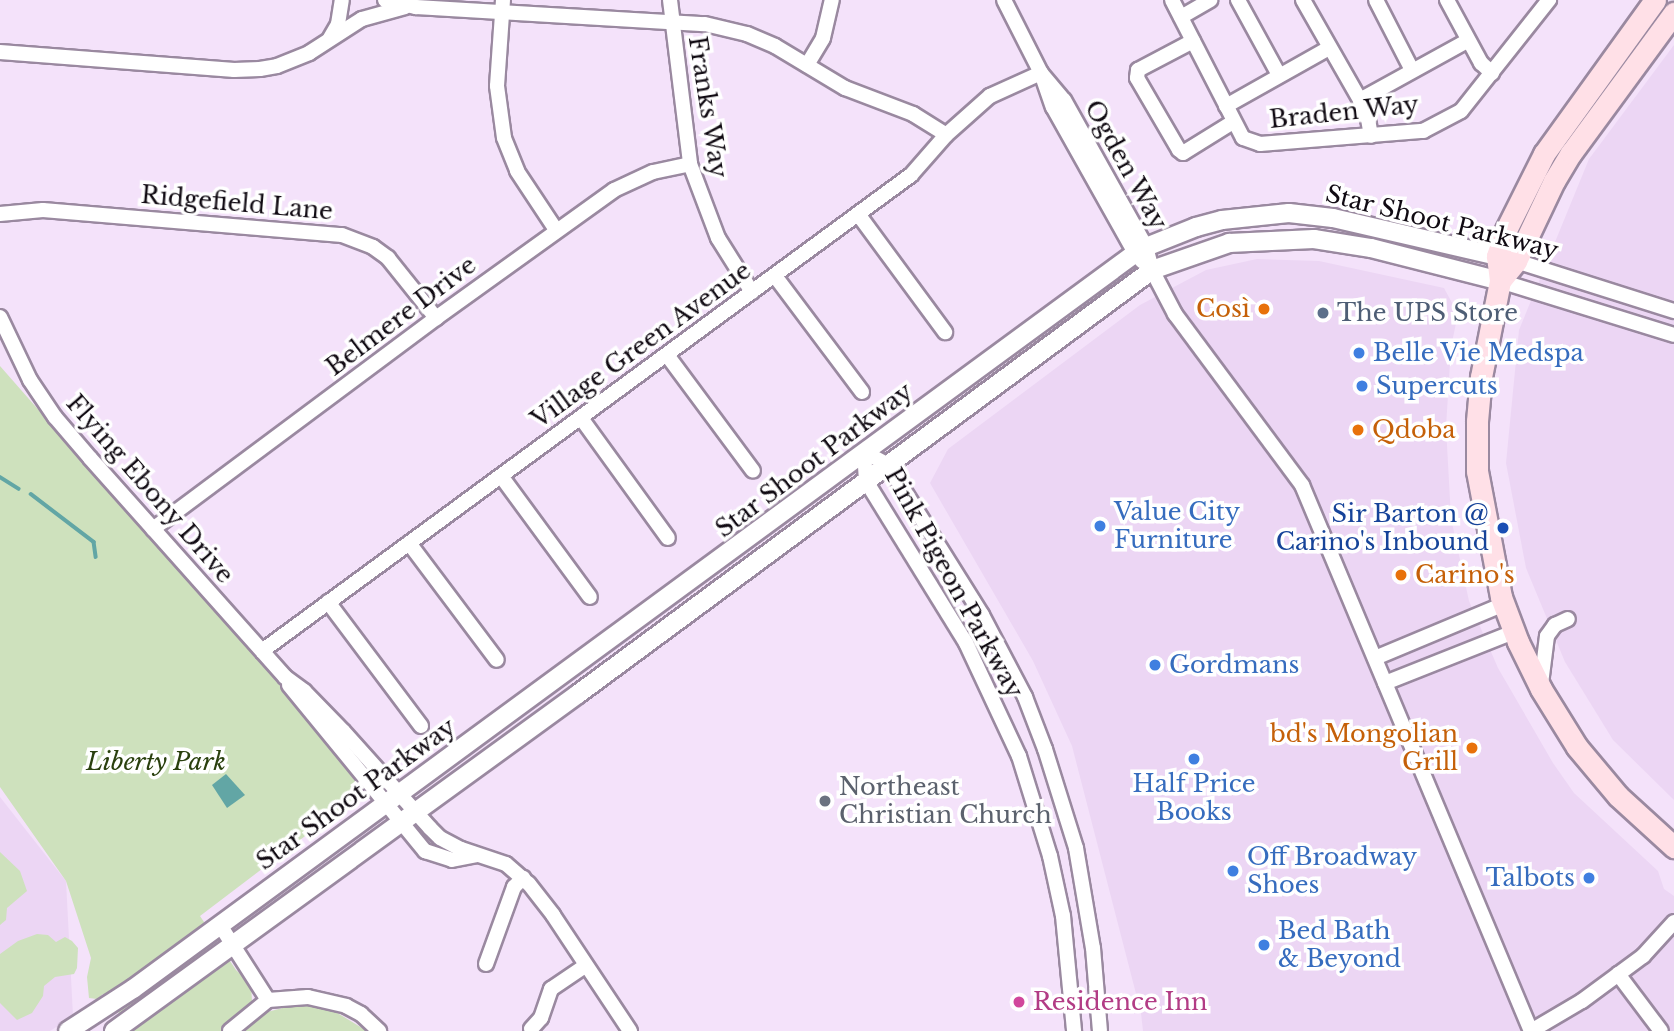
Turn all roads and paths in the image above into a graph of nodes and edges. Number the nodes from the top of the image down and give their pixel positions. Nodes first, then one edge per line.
1 (342, 0) edge
2 (386, 0) edge
3 (670, 0) edge
4 (832, 0) edge
5 (1004, 0) edge
6 (1172, 0) edge
7 (1211, 0) edge
8 (1238, 0) edge
9 (1303, 0) edge
10 (1376, 0) edge
11 (1447, 0) edge
12 (1549, 0) edge
13 (1655, 0) edge
14 (502, 6) edge
15 (410, 7) junction
16 (1674, 13) edge
17 (1181, 17) junction
18 (671, 21) junction
19 (330, 38) junction
20 (1193, 41) junction
21 (1467, 41) junction
22 (1329, 48) junction
23 (0, 52) edge
24 (807, 65) junction
25 (1412, 70) junction
26 (1041, 73) junction
27 (1492, 73) junction
28 (1279, 75) junction
29 (1360, 100) junction
30 (1226, 106) junction
31 (1233, 122) junction
32 (946, 135) junction
33 (1371, 136) junction
34 (690, 164) junction
35 (0, 214) edge
36 (858, 214) junction
37 (556, 230) junction
38 (1141, 250) junction
39 (1507, 258) junction
40 (1152, 270) junction
41 (775, 276) junction
42 (1500, 281) junction
43 (752, 292) junction
44 (1674, 311) edge
45 (0, 317) edge
46 (436, 318) junction
47 (945, 332) dead end
48 (1674, 335) edge
49 (667, 355) junction
50 (862, 392) dead end
51 (581, 418) junction
52 (864, 452) junction
53 (888, 465) junction
54 (753, 471) dead end
55 (501, 476) junction
56 (866, 481) junction
57 (153, 529) junction
58 (668, 538) dead end
59 (409, 543) junction
60 (590, 597) dead end
61 (328, 602) junction
62 (1504, 604) junction
63 (1568, 619) dead end
64 (1514, 632) junction
65 (262, 651) junction
66 (1375, 659) junction
67 (496, 660) dead end
68 (1385, 683) junction
69 (1541, 689) junction
70 (421, 726) dead end
71 (392, 798) junction
72 (407, 816) junction
73 (1674, 847) edge
74 (523, 878) junction
75 (1674, 922) edge
76 (220, 925) junction
77 (236, 945) junction
78 (486, 964) dead end
79 (585, 966) junction
80 (1618, 974) junction
81 (268, 1000) junction
82 (531, 1029) dead end
83 (68, 1031) edge
84 (114, 1031) edge
85 (230, 1031) edge
86 (379, 1031) edge
87 (630, 1031) edge
88 (1074, 1031) edge
89 (1100, 1031) edge
90 (1531, 1031) edge
91 (1661, 1031) edge

1 - 19 street
2 - 15 street
3 - 18 street, Franks Way
4 - 24 street
5 - 26 street, Ogden Way
6 - 17 street, Braden Way
7 - 17 street
8 - 28 street
9 - 22 street
10 - 25 street
11 - 21 street
12 - 27 street, Braden Way
13 - 39 main road
14 - 15 street
14 - 18 street
14 - 37 street
15 - 19 street
16 - 39 main road
17 - 20 street, Braden Way
18 - 24 street
18 - 34 street, Franks Way
19 - 23 street
20 - 30 street, Braden Way
20 - 31 street
21 - 25 street
21 - 27 street
22 - 28 street
22 - 29 street
24 - 32 street
25 - 29 street
26 - 32 street, Village Green Avenue
26 - 38 street, Ogden Way
27 - 33 street, Braden Way
28 - 30 street
29 - 33 street
30 - 31 street, Braden Way
31 - 33 street, Braden Way
32 - 36 street, Village Green Avenue
34 - 37 street, Belmere Drive
34 - 43 street, Franks Way
35 - 46 street, Ridgefield Lane
36 - 41 street, Village Green Avenue
36 - 47 street
37 - 46 street, Belmere Drive
38 - 39 street, Star Shoot Parkway
38 - 40 street, Ogden Way
38 - 52 street, Star Shoot Parkway
39 - 42 main road
39 - 44 street, Star Shoot Parkway
40 - 42 street, Star Shoot Parkway
40 - 53 street, Star Shoot Parkway
40 - 66 street, Ogden Way
41 - 43 street, Village Green Avenue
41 - 50 street
42 - 48 street, Star Shoot Parkway
42 - 62 main road
43 - 49 street, Village Green Avenue
45 - 57 street, Flying Ebony Drive
46 - 57 street, Belmere Drive
49 - 51 street, Village Green Avenue
49 - 54 street
51 - 55 street, Village Green Avenue
51 - 58 street
52 - 53 street, Pink Pigeon Parkway
52 - 56 street, Pink Pigeon Parkway
52 - 71 street, Star Shoot Parkway
53 - 56 street, Star Shoot Parkway
53 - 89 street, Pink Pigeon Parkway
55 - 59 street, Village Green Avenue
55 - 60 street
56 - 72 street, Star Shoot Parkway
56 - 88 street, Pink Pigeon Parkway
57 - 65 street, Flying Ebony Drive
59 - 61 street, Village Green Avenue
59 - 67 street
61 - 65 street, Village Green Avenue
61 - 70 street
62 - 64 main road
62 - 66 street
63 - 69 street
64 - 68 street
64 - 69 main road
65 - 71 street, Flying Ebony Drive
66 - 68 street, Ogden Way
68 - 90 street, Ogden Way
69 - 73 main road
71 - 72 street, Flying Ebony Drive
71 - 76 street, Star Shoot Parkway
72 - 74 street, Flying Ebony Drive
72 - 77 street, Star Shoot Parkway
74 - 78 street
74 - 79 street, Flying Ebony Drive
75 - 80 street
76 - 77 street
76 - 83 street, Star Shoot Parkway
77 - 81 street
77 - 84 street, Star Shoot Parkway
79 - 82 street
79 - 87 street, Flying Ebony Drive
80 - 90 street
80 - 91 street
81 - 85 street
81 - 86 street

